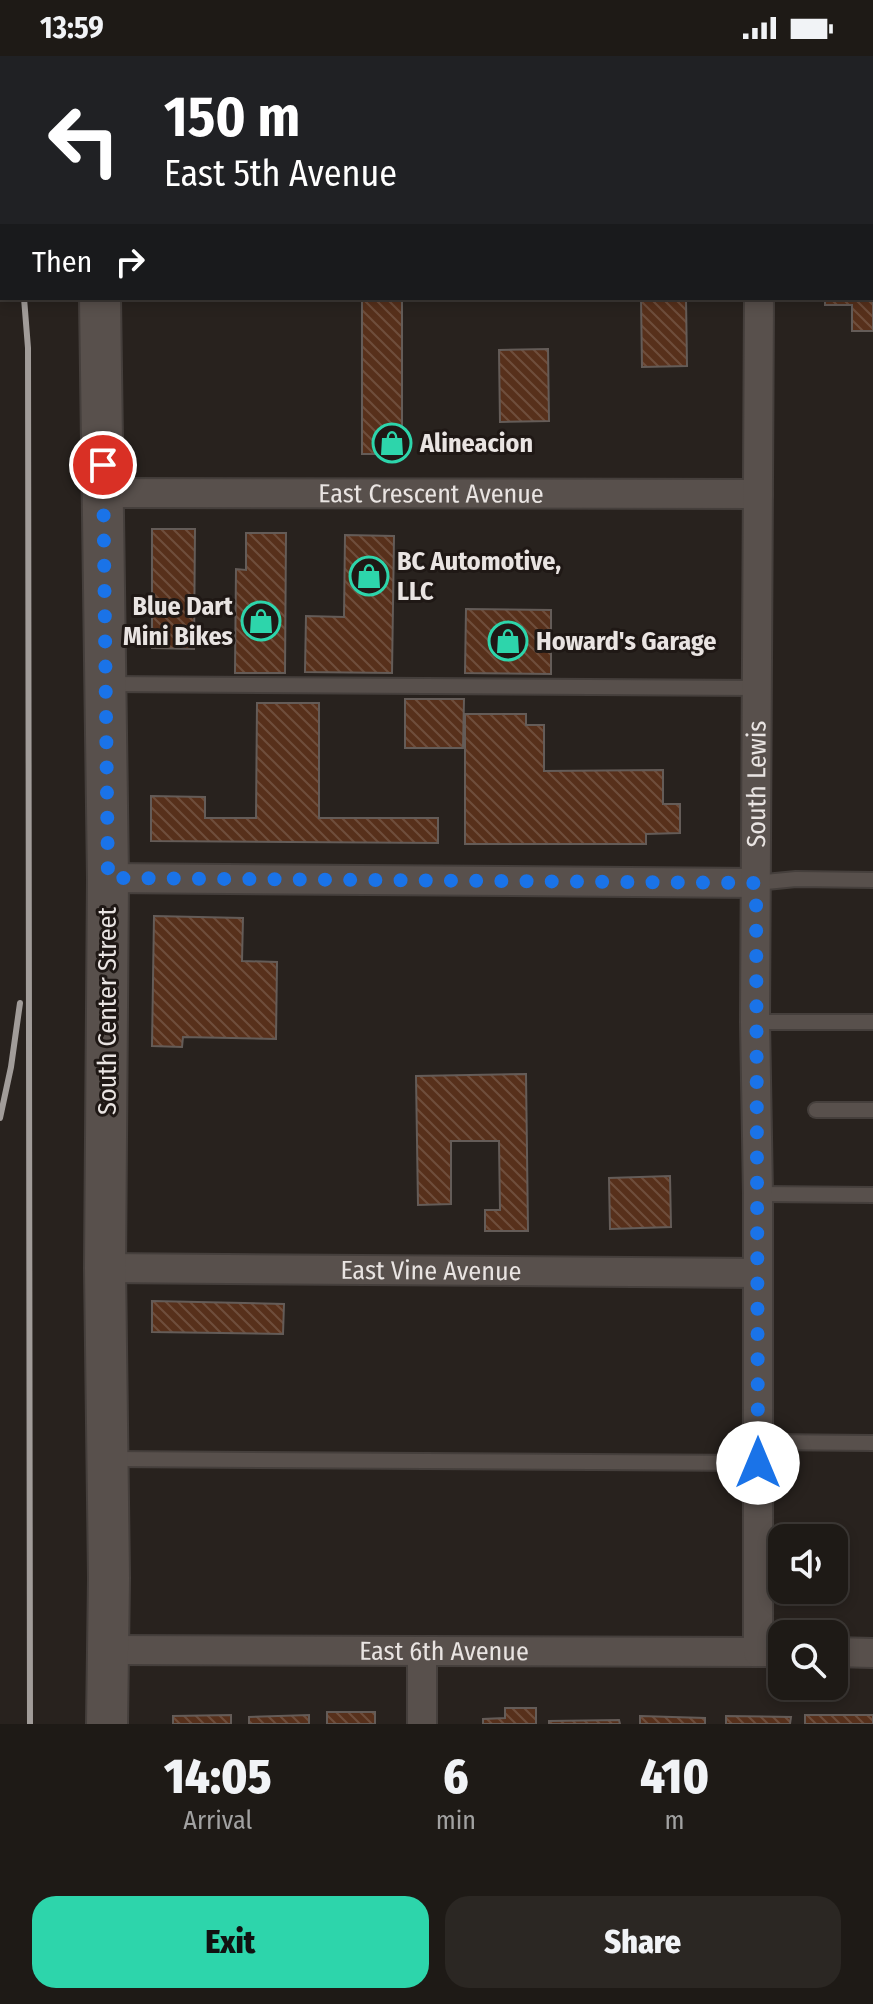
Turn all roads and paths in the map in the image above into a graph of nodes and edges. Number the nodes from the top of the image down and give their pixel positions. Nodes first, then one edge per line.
1 (100, 300) edge
2 (759, 300) edge
3 (103, 493) junction
4 (758, 494) junction
5 (106, 684) junction
6 (757, 688) junction
7 (108, 878) junction
8 (873, 880) edge
9 (756, 883) junction
10 (755, 1022) junction
11 (873, 1022) edge
12 (816, 1110) dead end
13 (873, 1110) edge
14 (758, 1194) junction
15 (873, 1195) edge
16 (105, 1268) junction
17 (757, 1273) junction
18 (873, 1443) edge
19 (758, 1452) junction
20 (108, 1459) junction
21 (768, 1620) edge
22 (108, 1650) junction
23 (422, 1651) junction
24 (768, 1652) edge
25 (848, 1652) edge
26 (873, 1653) edge
27 (107, 1724) edge
28 (422, 1724) edge

1 - 3 street, South Center Street
2 - 4 street, South Lewis
3 - 4 street, East Crescent Avenue
3 - 5 street, South Center Street
4 - 6 street, South Lewis
5 - 6 lane
5 - 7 street, South Center Street
6 - 9 street, South Lewis
7 - 9 street
7 - 16 street, South Center Street
8 - 9 lane
9 - 10 street, South Lewis
10 - 11 lane
10 - 14 street, South Lewis
12 - 13 lane
14 - 15 lane
14 - 17 street, South Lewis
16 - 17 street, East Vine Avenue
16 - 20 street, South Center Street
17 - 19 street, South Lewis
18 - 19 lane
19 - 20 lane
19 - 21 street, South Lewis
20 - 22 street, South Center Street
22 - 23 street, East 6th Avenue
22 - 27 street, South Center Street
23 - 24 street, East 6th Avenue
23 - 28 street
25 - 26 street

